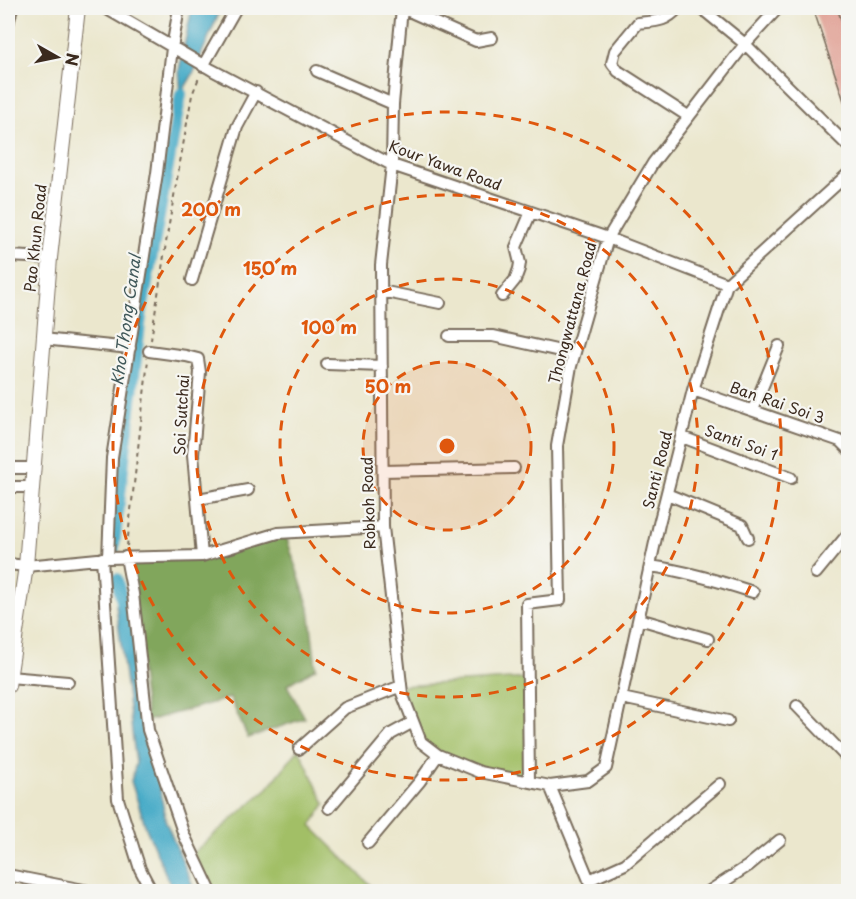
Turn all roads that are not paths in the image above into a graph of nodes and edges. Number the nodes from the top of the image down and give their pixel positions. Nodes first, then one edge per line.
1 (12, 8) edge
2 (78, 8) edge
3 (105, 8) edge
4 (179, 8) edge
5 (236, 8) edge
6 (402, 8) edge
7 (678, 8) edge
8 (701, 8) edge
9 (778, 8) edge
10 (8, 24) edge
11 (492, 38) dead end
12 (745, 44) junction
13 (172, 48) junction
14 (203, 66) junction
15 (317, 70) dead end
16 (256, 92) junction
17 (393, 104) junction
18 (688, 116) junction
19 (849, 146) edge
20 (392, 165) junction
21 (849, 174) edge
22 (531, 212) junction
23 (608, 238) junction
24 (8, 256) edge
25 (50, 258) junction
26 (192, 280) dead end
27 (727, 284) junction
28 (381, 291) junction
29 (502, 296) dead end
30 (440, 303) dead end
31 (449, 336) dead end
32 (43, 339) junction
33 (779, 346) dead end
34 (130, 348) junction
35 (150, 351) road end
36 (574, 354) junction
37 (327, 364) dead end
38 (382, 366) junction
39 (693, 390) junction
40 (753, 410) junction
41 (682, 437) junction
42 (849, 449) edge
43 (8, 468) edge
44 (33, 468) junction
45 (514, 468) dead end
46 (383, 471) junction
47 (791, 478) dead end
48 (8, 487) edge
49 (31, 487) junction
50 (248, 490) dead end
51 (667, 494) junction
52 (198, 499) junction
53 (383, 527) junction
54 (849, 534) edge
55 (748, 538) dead end
56 (202, 556) junction
57 (126, 557) junction
58 (105, 558) junction
59 (8, 564) edge
60 (26, 566) junction
61 (650, 567) junction
62 (816, 573) dead end
63 (753, 592) dead end
64 (639, 619) junction
65 (708, 639) dead end
66 (8, 681) edge
67 (68, 682) dead end
68 (401, 686) junction
69 (622, 698) junction
70 (797, 706) dead end
71 (728, 721) dead end
72 (413, 722) junction
73 (299, 748) dead end
74 (846, 751) edge
75 (438, 755) junction
76 (529, 782) junction
77 (720, 784) dead end
78 (550, 786) junction
79 (329, 808) dead end
80 (780, 840) dead end
81 (368, 843) dead end
82 (8, 875) edge
83 (590, 886) edge
84 (89, 891) edge
85 (152, 891) edge
86 (211, 891) edge
87 (708, 891) edge

1 - 10 street
2 - 25 main road, Pao Khun Road
3 - 13 street, Kour Yawa Road
4 - 13 street
5 - 14 street
6 - 11 street
6 - 17 street, Robkoh Road
7 - 18 street
8 - 12 street
9 - 12 street, Thongwattana Road
12 - 18 street, Thongwattana Road
12 - 19 street
13 - 14 street, Kour Yawa Road
13 - 34 street
14 - 16 street, Kour Yawa Road
15 - 17 street
16 - 20 street, Kour Yawa Road
16 - 26 street
17 - 20 street, Robkoh Road
18 - 23 street, Thongwattana Road
20 - 22 street, Kour Yawa Road
20 - 28 street, Robkoh Road
21 - 27 street
22 - 23 street, Kour Yawa Road
22 - 29 street
23 - 27 street, Kour Yawa Road
23 - 36 street, Thongwattana Road
24 - 25 street
25 - 32 main road, Pao Khun Road
27 - 39 street, Santi Road
28 - 30 street
28 - 38 street, Robkoh Road
31 - 36 street
32 - 34 street
32 - 44 main road, Pao Khun Road
33 - 40 street
34 - 58 street
35 - 52 street, Soi Sutchai
36 - 76 street, Thongwattana Road
37 - 38 street
38 - 46 street, Robkoh Road
39 - 40 street, Ban Rai Soi 3
39 - 41 street, Santi Road
40 - 42 street, Ban Rai Soi 3
41 - 47 street, Santi Soi 1
41 - 51 street, Santi Road
43 - 44 street
44 - 49 main road, Pao Khun Road
45 - 46 street
46 - 53 street, Robkoh Road
48 - 49 street
49 - 60 main road, Pao Khun Road
50 - 52 street
51 - 55 street
51 - 61 street, Santi Road
52 - 56 street, Soi Sutchai
53 - 56 street
53 - 68 street, Robkoh Road
54 - 62 street
56 - 57 street
57 - 58 street
57 - 86 street
58 - 60 street
58 - 85 street
59 - 60 street
60 - 66 main road, Pao Khun Road
61 - 63 street
61 - 64 street, Santi Road
64 - 65 street
64 - 69 street, Santi Road
66 - 67 street
68 - 72 street, Robkoh Road
68 - 73 street
69 - 71 street
69 - 78 street, Santi Road
70 - 74 street
72 - 75 street, Robkoh Road
72 - 79 street
75 - 76 street, Robkoh Road
75 - 81 street
76 - 78 street, Robkoh Road
77 - 83 street
78 - 83 street
80 - 87 street
82 - 84 street

